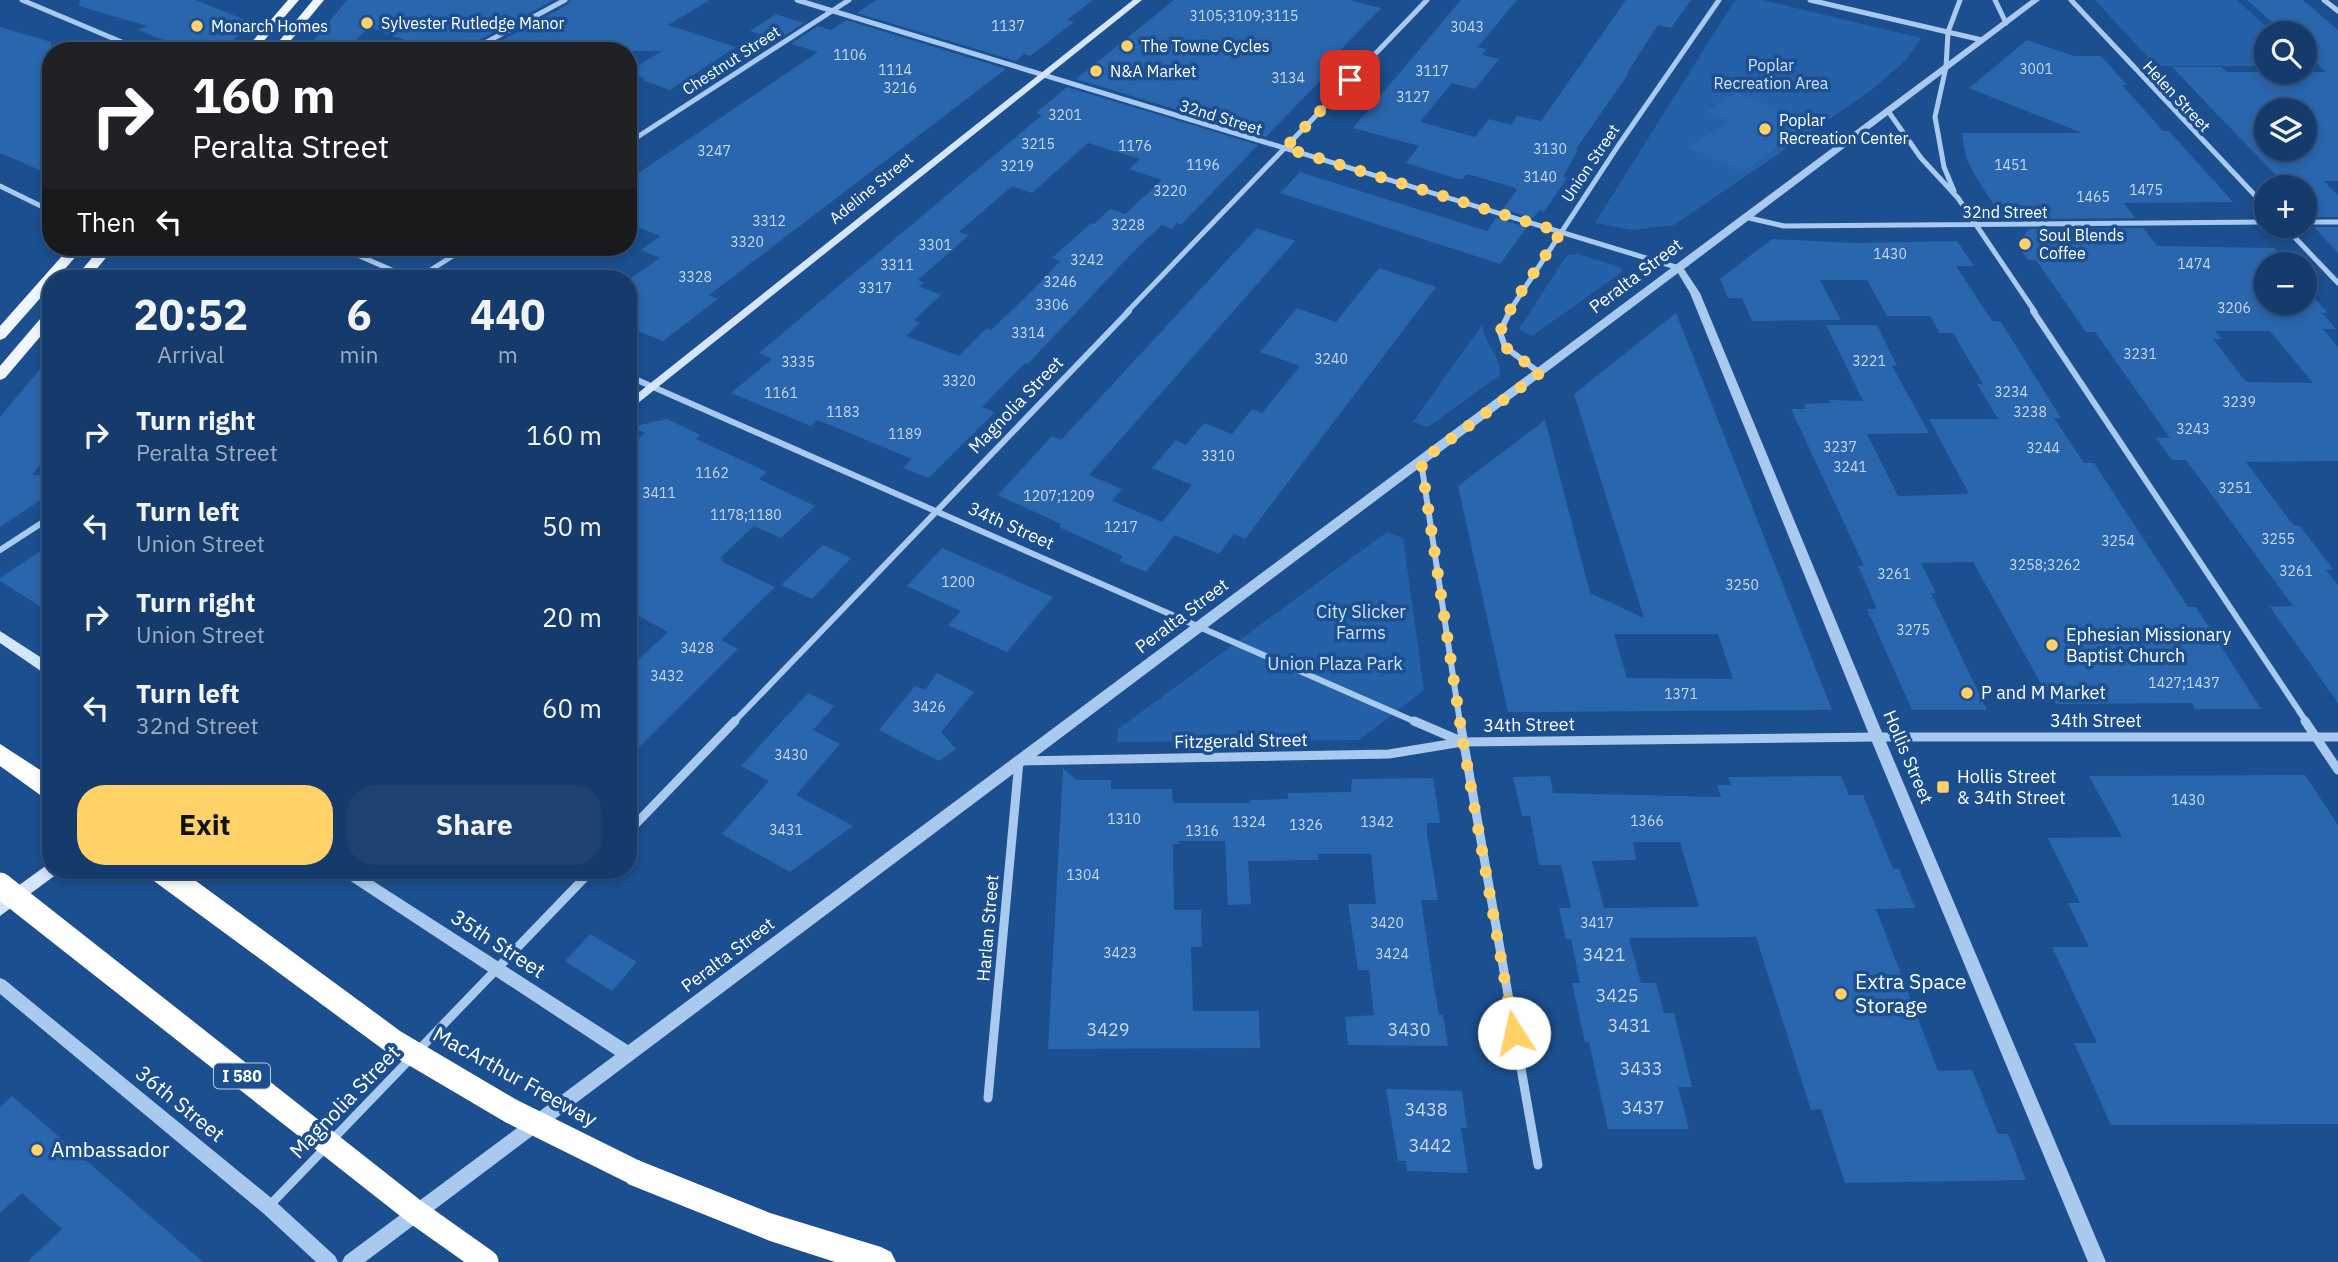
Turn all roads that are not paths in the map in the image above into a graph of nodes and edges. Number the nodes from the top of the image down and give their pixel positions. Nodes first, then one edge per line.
1 (22, 0) edge
2 (294, 0) edge
3 (319, 0) edge
4 (565, 0) edge
5 (797, 0) edge
6 (849, 0) edge
7 (1138, 0) edge
8 (1427, 0) edge
9 (1719, 0) edge
10 (1810, 0) edge
11 (1960, 0) edge
12 (1995, 0) edge
13 (2036, 0) edge
14 (2071, 0) edge
15 (2325, 0) edge
16 (832, 11) junction
17 (2338, 12) edge
18 (2006, 23) junction
19 (1948, 32) junction
20 (1982, 40) junction
21 (122, 42) edge
22 (257, 42) edge
23 (284, 42) edge
24 (487, 42) edge
25 (1946, 67) junction
26 (1042, 76) junction
27 (1888, 111) junction
28 (637, 137) edge
29 (1285, 148) junction
30 (0, 186) edge
31 (2254, 195) edge
32 (1958, 198) junction
33 (42, 207) edge
34 (1745, 217) junction
35 (2254, 222) edge
36 (2317, 222) edge
37 (2338, 222) edge
38 (1976, 224) junction
39 (1561, 232) junction
40 (2295, 238) edge
41 (69, 256) edge
42 (100, 256) edge
43 (360, 256) edge
44 (453, 256) edge
45 (1679, 268) junction
46 (57, 270) edge
47 (89, 270) edge
48 (392, 270) edge
49 (431, 270) edge
50 (2338, 283) edge
51 (42, 287) edge
52 (42, 326) edge
53 (0, 335) edge
54 (1540, 373) junction
55 (0, 375) edge
56 (637, 380) edge
57 (653, 387) junction
58 (637, 400) edge
59 (1421, 461) junction
60 (937, 510) junction
61 (42, 523) edge
62 (0, 550) edge
63 (1197, 628) junction
64 (0, 636) edge
65 (42, 666) edge
66 (1877, 737) junction
67 (2316, 737) junction
68 (2338, 737) edge
69 (1463, 742) junction
70 (0, 752) edge
71 (1019, 761) junction
72 (2338, 770) edge
73 (42, 783) edge
74 (637, 823) edge
75 (42, 876) edge
76 (172, 879) edge
77 (359, 879) edge
78 (583, 879) edge
79 (0, 885) edge
80 (0, 909) edge
81 (497, 969) junction
82 (0, 985) edge
83 (628, 1054) junction
84 (988, 1098) dead end
85 (1538, 1165) dead end
86 (269, 1207) junction
87 (329, 1262) edge
88 (351, 1262) edge
89 (486, 1262) edge
90 (881, 1262) edge
91 (2097, 1262) edge

1 - 21 street
2 - 22 main road
3 - 23 main road
4 - 24 street
5 - 16 street, 32nd Street
6 - 16 street, Chestnut Street
7 - 26 main road, Adeline Street
8 - 29 street, Magnolia Street
9 - 39 street, Union Street
10 - 19 street
11 - 19 street
12 - 18 street
13 - 18 street, Peralta Street
14 - 31 street, Helen Street
15 - 17 street
16 - 26 street, 32nd Street
16 - 28 street, Chestnut Street
18 - 20 street, Peralta Street
19 - 20 street
19 - 25 street
20 - 25 street, Peralta Street
25 - 27 street, Peralta Street
25 - 32 street
26 - 29 street, 32nd Street
26 - 57 main road, Adeline Street
27 - 32 street
27 - 34 street, Peralta Street
29 - 39 street, 32nd Street
29 - 60 street, Magnolia Street
30 - 33 street
32 - 38 street
34 - 38 street, 32nd Street
34 - 45 street, Peralta Street
35 - 38 street, 32nd Street
36 - 37 street
38 - 67 street
39 - 45 street, 32nd Street
39 - 54 street, Union Street
40 - 50 street
41 - 46 main road
42 - 47 main road
43 - 48 street
44 - 49 street
45 - 54 street, Peralta Street
45 - 66 street, Hollis Street
51 - 53 main road
52 - 55 main road
54 - 59 street, Peralta Street
56 - 57 street, 34th Street
57 - 58 main road, Adeline Street
57 - 60 street, 34th Street
59 - 63 street, Peralta Street
59 - 69 street
60 - 63 street, 34th Street
60 - 74 street, Magnolia Street
61 - 62 street
63 - 69 street, 34th Street
63 - 71 street, Peralta Street
64 - 65 main road
66 - 67 street, 34th Street
66 - 69 street, 34th Street
66 - 91 street, Hollis Street
67 - 68 street, 34th Street
67 - 72 street
69 - 71 street, Fitzgerald Street
69 - 85 street
70 - 73 highway
71 - 83 street, Peralta Street
71 - 84 street, Harlan Street
75 - 80 main road
76 - 90 highway, MacArthur Freeway, bridge
77 - 81 street, 35th Street
78 - 81 street, Magnolia Street
79 - 89 highway, I 580, bridge
81 - 83 street, 35th Street
81 - 86 street, Magnolia Street
82 - 86 street, 36th Street
83 - 88 street, Peralta Street
86 - 87 street, 36th Street

